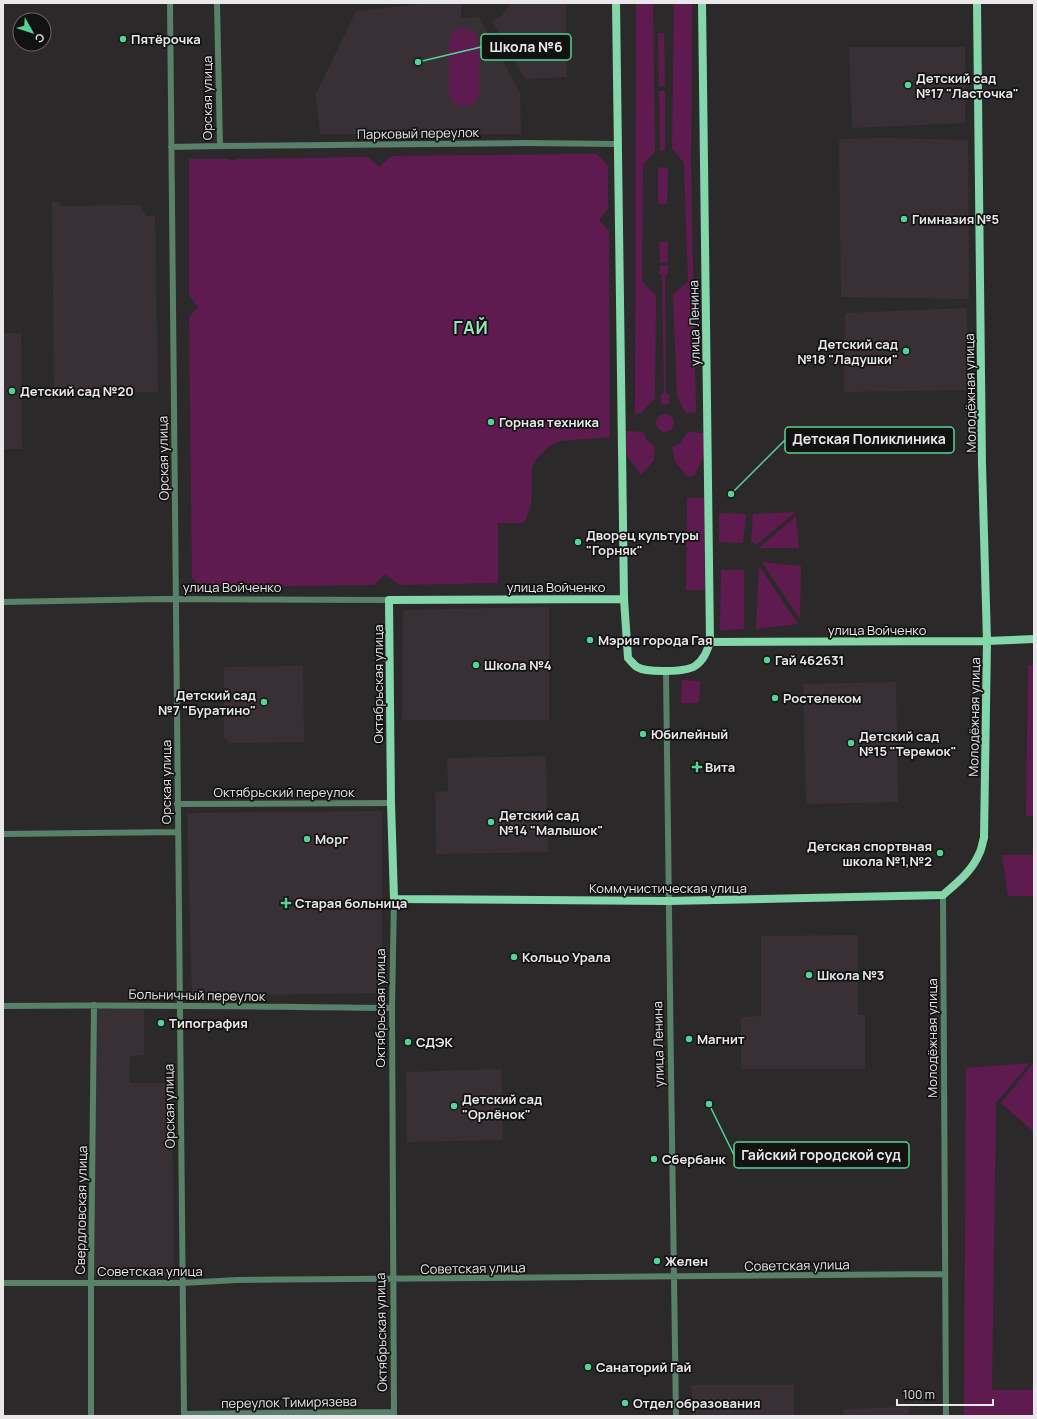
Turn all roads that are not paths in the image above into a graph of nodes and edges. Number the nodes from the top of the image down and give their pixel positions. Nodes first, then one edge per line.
1 (170, 3) edge
2 (217, 3) edge
3 (616, 3) edge
4 (702, 3) edge
5 (977, 3) edge
6 (617, 144) junction
7 (220, 146) junction
8 (171, 147) junction
9 (176, 599) junction
10 (624, 599) junction
11 (389, 600) junction
12 (3, 602) edge
13 (1034, 639) edge
14 (987, 641) junction
15 (710, 642) junction
16 (666, 671) junction
17 (390, 803) junction
18 (177, 804) junction
19 (177, 832) junction
20 (3, 834) edge
21 (943, 895) junction
22 (394, 899) junction
23 (668, 901) junction
24 (94, 1005) junction
25 (3, 1006) edge
26 (180, 1007) junction
27 (392, 1008) junction
28 (944, 1274) junction
29 (675, 1277) junction
30 (393, 1280) junction
31 (91, 1282) junction
32 (3, 1283) edge
33 (182, 1283) junction
34 (308, 1414) edge
35 (394, 1414) edge
36 (184, 1415) edge
37 (91, 1416) edge
38 (676, 1416) edge
39 (946, 1416) edge

1 - 8 street, Орская улица
2 - 7 street, Орская улица
3 - 6 main road
4 - 15 main road, улица Ленина
5 - 14 main road, Молодёжная улица
6 - 7 street, Парковый переулок
6 - 10 main road
7 - 8 street, Орская улица
8 - 9 street, Орская улица
9 - 11 street, улица Войченко
9 - 12 street, улица Войченко
9 - 18 street, Орская улица
10 - 11 main road, улица Войченко
10 - 16 main road, улица Войченко
11 - 17 main road, Октябрьская улица
13 - 14 main road, улица Войченко
14 - 15 main road, улица Войченко
14 - 21 main road, Молодёжная улица
15 - 16 main road, улица Войченко
16 - 23 street, улица Ленина
17 - 18 street, Октябрьский переулок
17 - 22 main road, Октябрьская улица
18 - 19 street, Орская улица
19 - 20 street
19 - 26 street, Орская улица
21 - 23 main road, Коммунистическая улица
21 - 28 street, Молодёжная улица
22 - 23 main road, Коммунистическая улица
22 - 27 street, Октябрьская улица
23 - 29 street, улица Ленина
24 - 25 street, Больничный переулок
24 - 26 street, Больничный переулок
24 - 31 street, Свердловская улица
26 - 27 street, Больничный переулок
26 - 33 street, Орская улица
27 - 30 street, Октябрьская улица
28 - 29 street, Советская улица
28 - 39 street, Молодёжная улица
29 - 30 street, Советская улица
29 - 38 street, улица Ленина
30 - 33 street, Советская улица
30 - 35 street, Октябрьская улица
31 - 32 street, Советская улица
31 - 33 street, Советская улица
31 - 37 street, Свердловская улица
33 - 36 street, Орская улица
34 - 35 street, переулок Тимирязева
34 - 36 street, переулок Тимирязева

